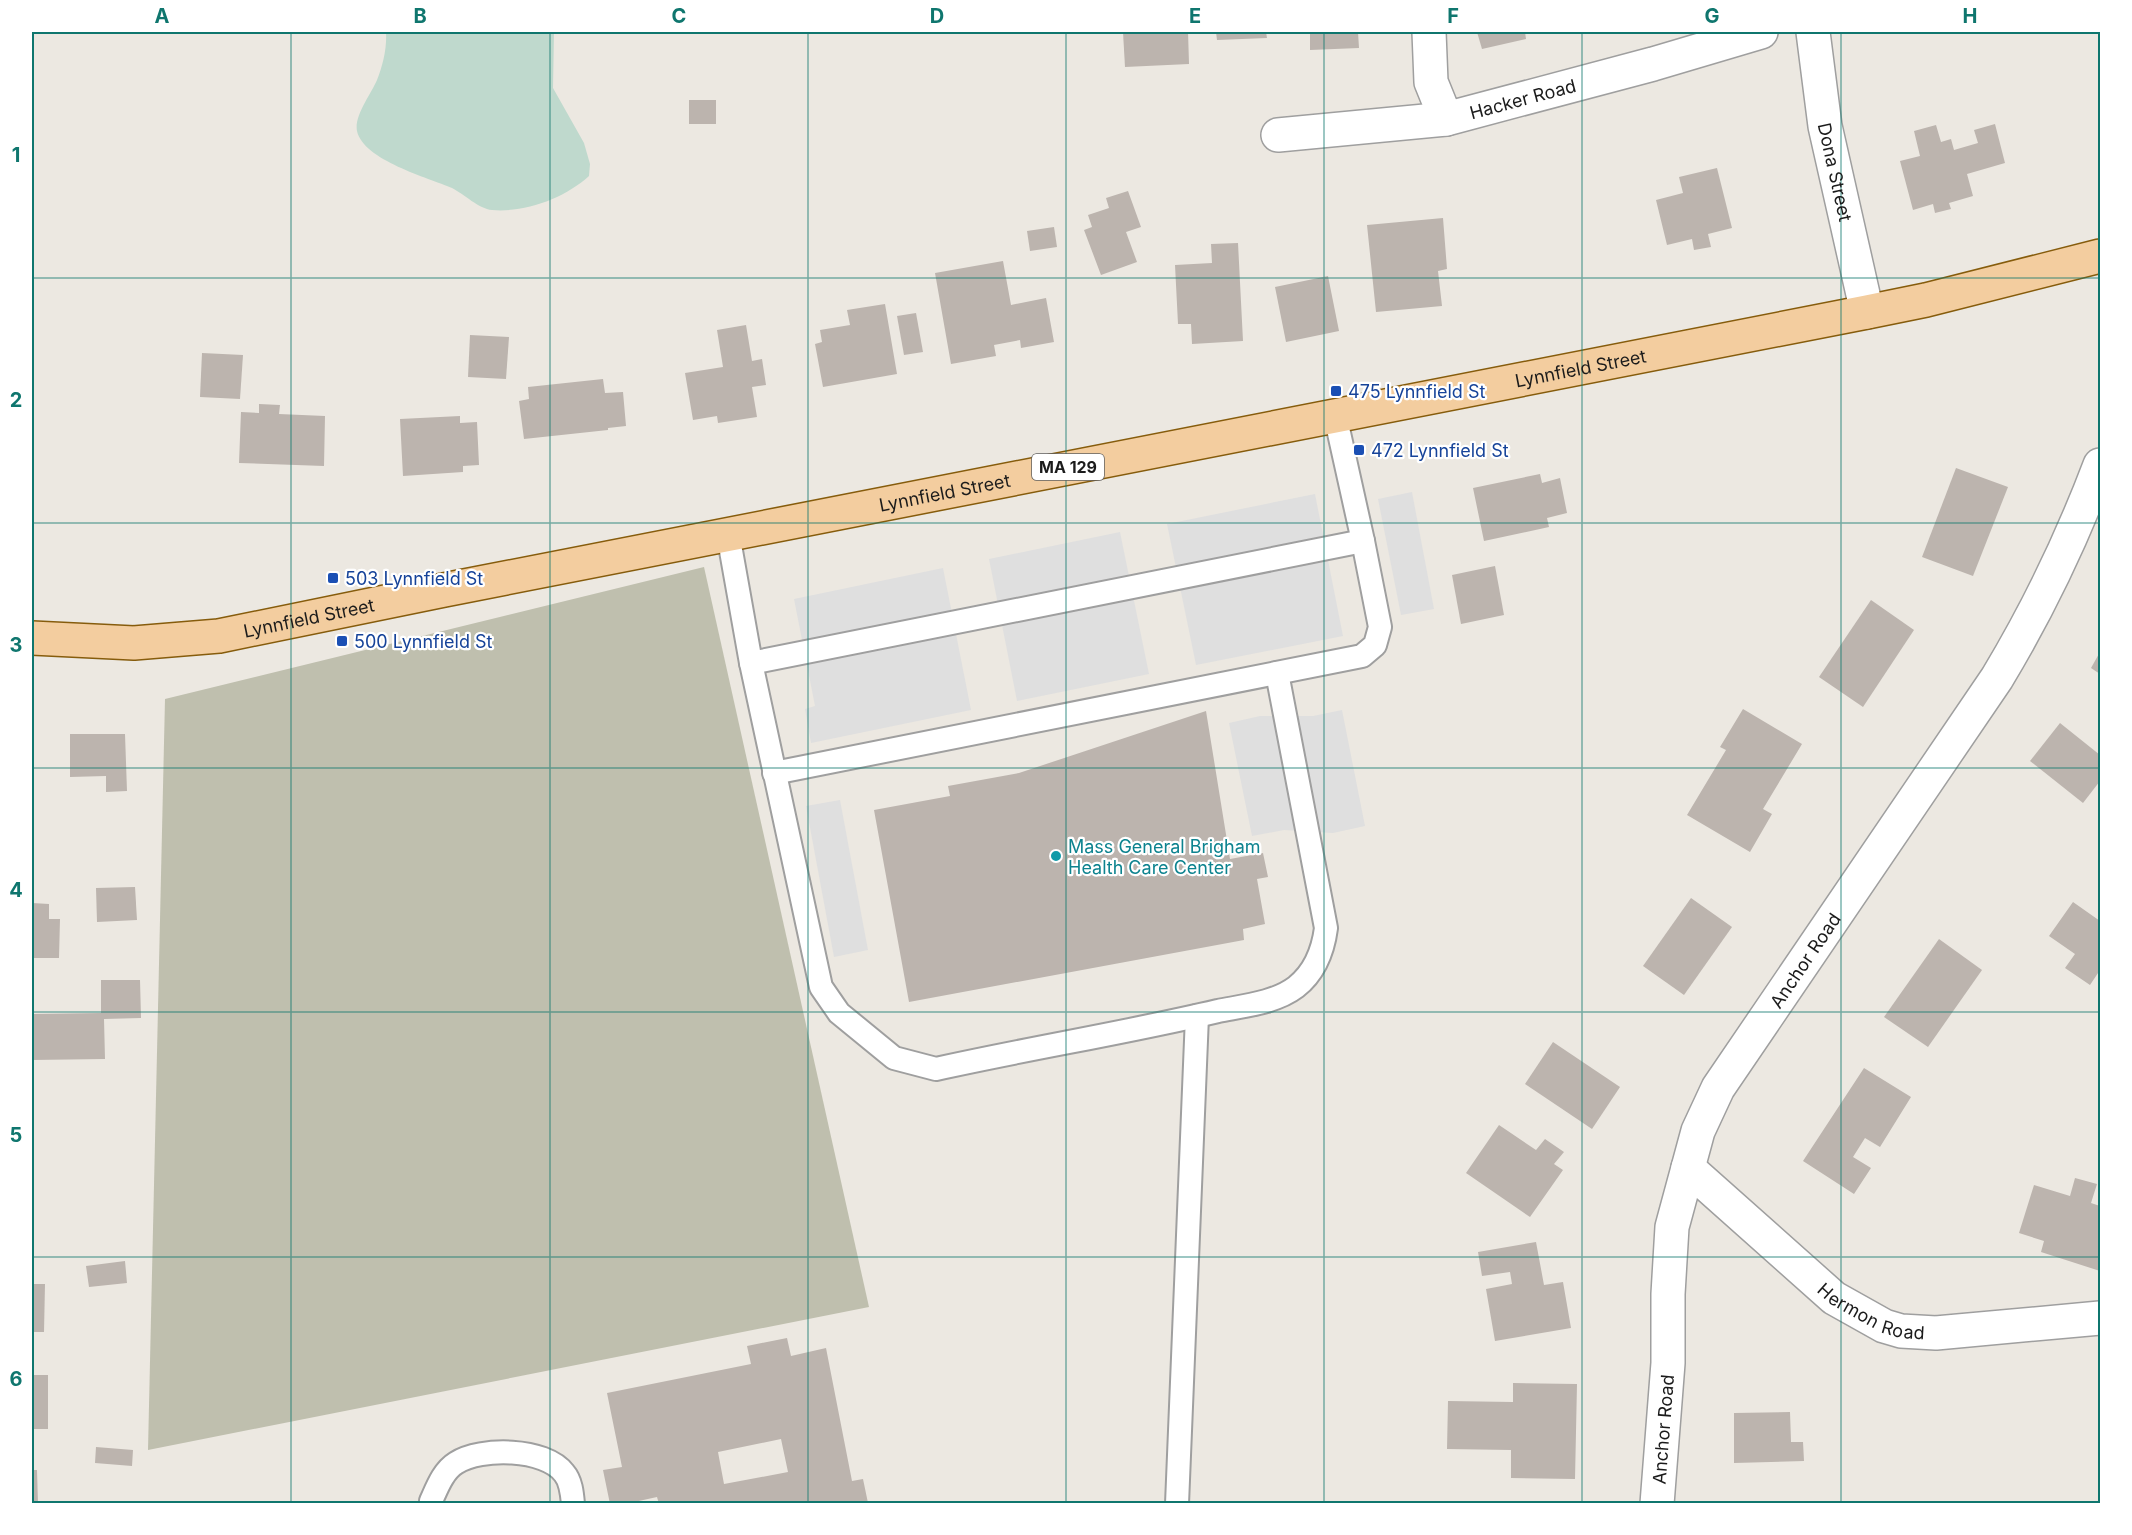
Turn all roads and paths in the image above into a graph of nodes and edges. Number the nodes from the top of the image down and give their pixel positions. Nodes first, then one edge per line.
1 (1429, 32) edge
2 (1761, 32) edge
3 (1813, 32) edge
4 (1446, 119) junction
5 (1278, 135) dead end
6 (2100, 256) edge
7 (1867, 312) junction
8 (1335, 415) junction
9 (2100, 466) edge
10 (728, 534) junction
11 (1363, 541) junction
12 (32, 638) edge
13 (751, 663) junction
14 (1277, 673) junction
15 (774, 773) junction
16 (1197, 1016) junction
17 (1688, 1168) junction
18 (2100, 1318) edge
19 (430, 1501) dead end
20 (573, 1503) edge
21 (1177, 1503) edge
22 (1657, 1503) edge

1 - 4 street
2 - 4 street, Hacker Road
3 - 7 street, Dona Street
4 - 5 street, Hacker Road
6 - 7 main road, Lynnfield Street / MA 129
7 - 8 main road, Lynnfield Street / MA 129
8 - 10 main road, Lynnfield Street / MA 129
8 - 11 lane
9 - 17 street, Anchor Road
10 - 12 main road, Lynnfield Street / MA 129
10 - 13 lane
11 - 13 lane
11 - 14 lane
13 - 15 lane
14 - 15 lane
14 - 16 lane
15 - 16 lane
16 - 21 lane
17 - 18 street, Hermon Road
17 - 22 street, Anchor Road
19 - 20 lane

